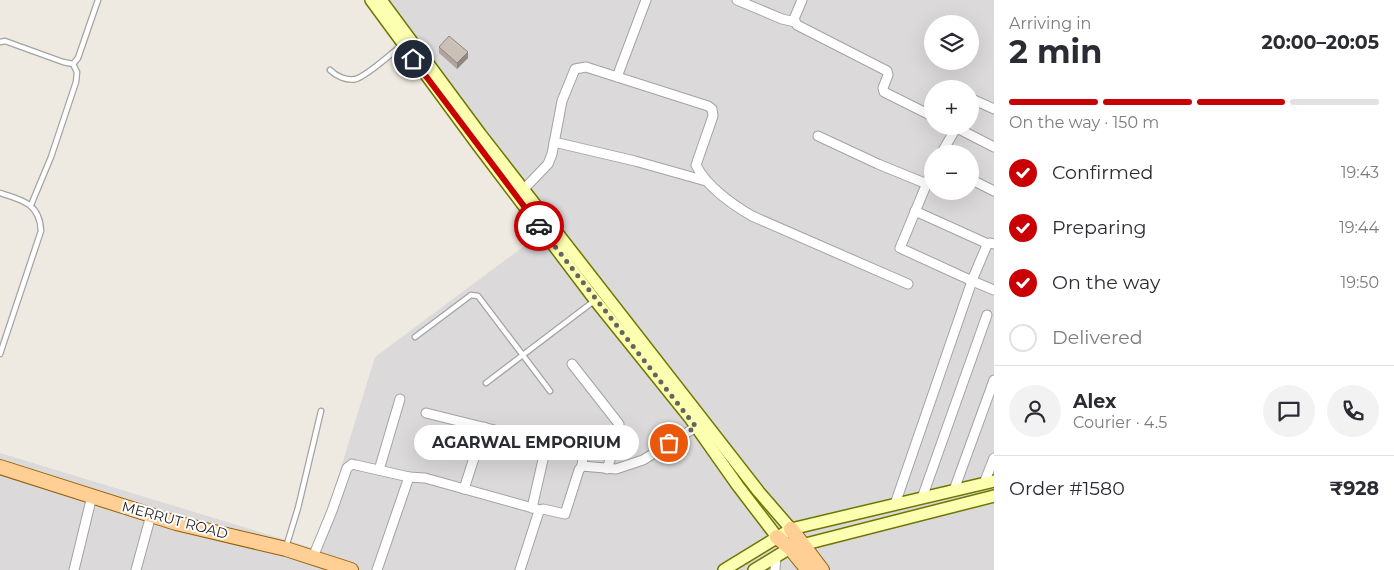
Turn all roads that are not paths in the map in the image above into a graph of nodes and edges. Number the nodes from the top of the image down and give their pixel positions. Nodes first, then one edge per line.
1 (98, 0) edge
2 (371, 0) edge
3 (381, 0) edge
4 (646, 0) edge
5 (802, 0) edge
6 (741, 1) edge
7 (795, 22) junction
8 (0, 42) edge
9 (403, 45) junction
10 (73, 64) junction
11 (330, 70) dead end
12 (617, 77) junction
13 (979, 102) edge
14 (994, 109) edge
15 (924, 112) edge
16 (971, 135) edge
17 (818, 136) dead end
18 (554, 142) junction
19 (994, 147) edge
20 (709, 182) junction
21 (924, 183) edge
22 (979, 184) edge
23 (524, 189) junction
24 (924, 191) edge
25 (994, 191) edge
26 (0, 193) edge
27 (31, 205) junction
28 (915, 211) junction
29 (991, 244) edge
30 (971, 280) junction
31 (908, 284) dead end
32 (994, 290) edge
33 (595, 300) junction
34 (987, 315) dead end
35 (415, 336) dead end
36 (0, 354) edge
37 (523, 356) junction
38 (572, 364) dead end
39 (994, 380) edge
40 (486, 383) dead end
41 (550, 391) dead end
42 (400, 399) dead end
43 (321, 411) dead end
44 (426, 413) dead end
45 (484, 427) junction
46 (696, 427) junction
47 (547, 442) junction
48 (994, 458) edge
49 (582, 466) junction
50 (0, 467) edge
51 (607, 469) junction
52 (379, 470) junction
53 (409, 477) junction
54 (989, 482) edge
55 (464, 489) junction
56 (954, 490) junction
57 (92, 496) junction
58 (994, 496) edge
59 (922, 498) junction
60 (895, 504) junction
61 (536, 509) junction
62 (151, 515) junction
63 (791, 529) junction
64 (777, 537) junction
65 (804, 544) junction
66 (790, 548) junction
67 (286, 549) junction
68 (776, 556) junction
69 (313, 557) junction
70 (328, 566) edge
71 (74, 570) edge
72 (136, 570) edge
73 (351, 570) edge
74 (377, 570) edge
75 (520, 570) edge
76 (724, 570) edge
77 (754, 570) edge
78 (775, 570) edge
79 (808, 570) edge
80 (822, 570) edge

1 - 10 lane
2 - 9 street
3 - 23 street
4 - 12 street
5 - 7 street
6 - 7 street
7 - 15 street
8 - 10 lane
9 - 11 lane
9 - 33 street
10 - 27 lane
12 - 18 street
12 - 20 street
13 - 14 street
16 - 19 street
17 - 21 street
18 - 20 street
18 - 23 street
20 - 31 street
22 - 25 street
23 - 63 street
24 - 28 street
26 - 27 lane
27 - 36 lane
28 - 29 street
28 - 30 street
29 - 30 street
30 - 32 street
30 - 60 street
33 - 37 lane
33 - 46 street
34 - 59 street
35 - 37 lane
37 - 40 lane
37 - 41 lane
38 - 51 street
39 - 56 street
42 - 52 street
43 - 67 lane
44 - 45 street
45 - 47 street
45 - 55 street
46 - 51 street
46 - 64 street
47 - 49 street
47 - 61 street
48 - 54 street
49 - 51 street
49 - 61 street
50 - 57 main road, MERRUT ROAD
52 - 53 street
52 - 69 street
53 - 55 street
53 - 74 street
54 - 56 street
55 - 61 street
56 - 59 street
57 - 62 main road, MERRUT ROAD
57 - 71 street
58 - 65 street
59 - 60 street
60 - 63 street
61 - 75 street
62 - 67 main road, MERRUT ROAD
62 - 72 street
63 - 64 street
63 - 65 main road
64 - 66 main road
64 - 76 street
65 - 66 street
65 - 80 main road
66 - 68 street
66 - 79 main road
67 - 69 main road, MERRUT ROAD
68 - 77 street
68 - 78 street
69 - 70 main road, MERRUT ROAD
70 - 73 main road, MERRUT ROAD

